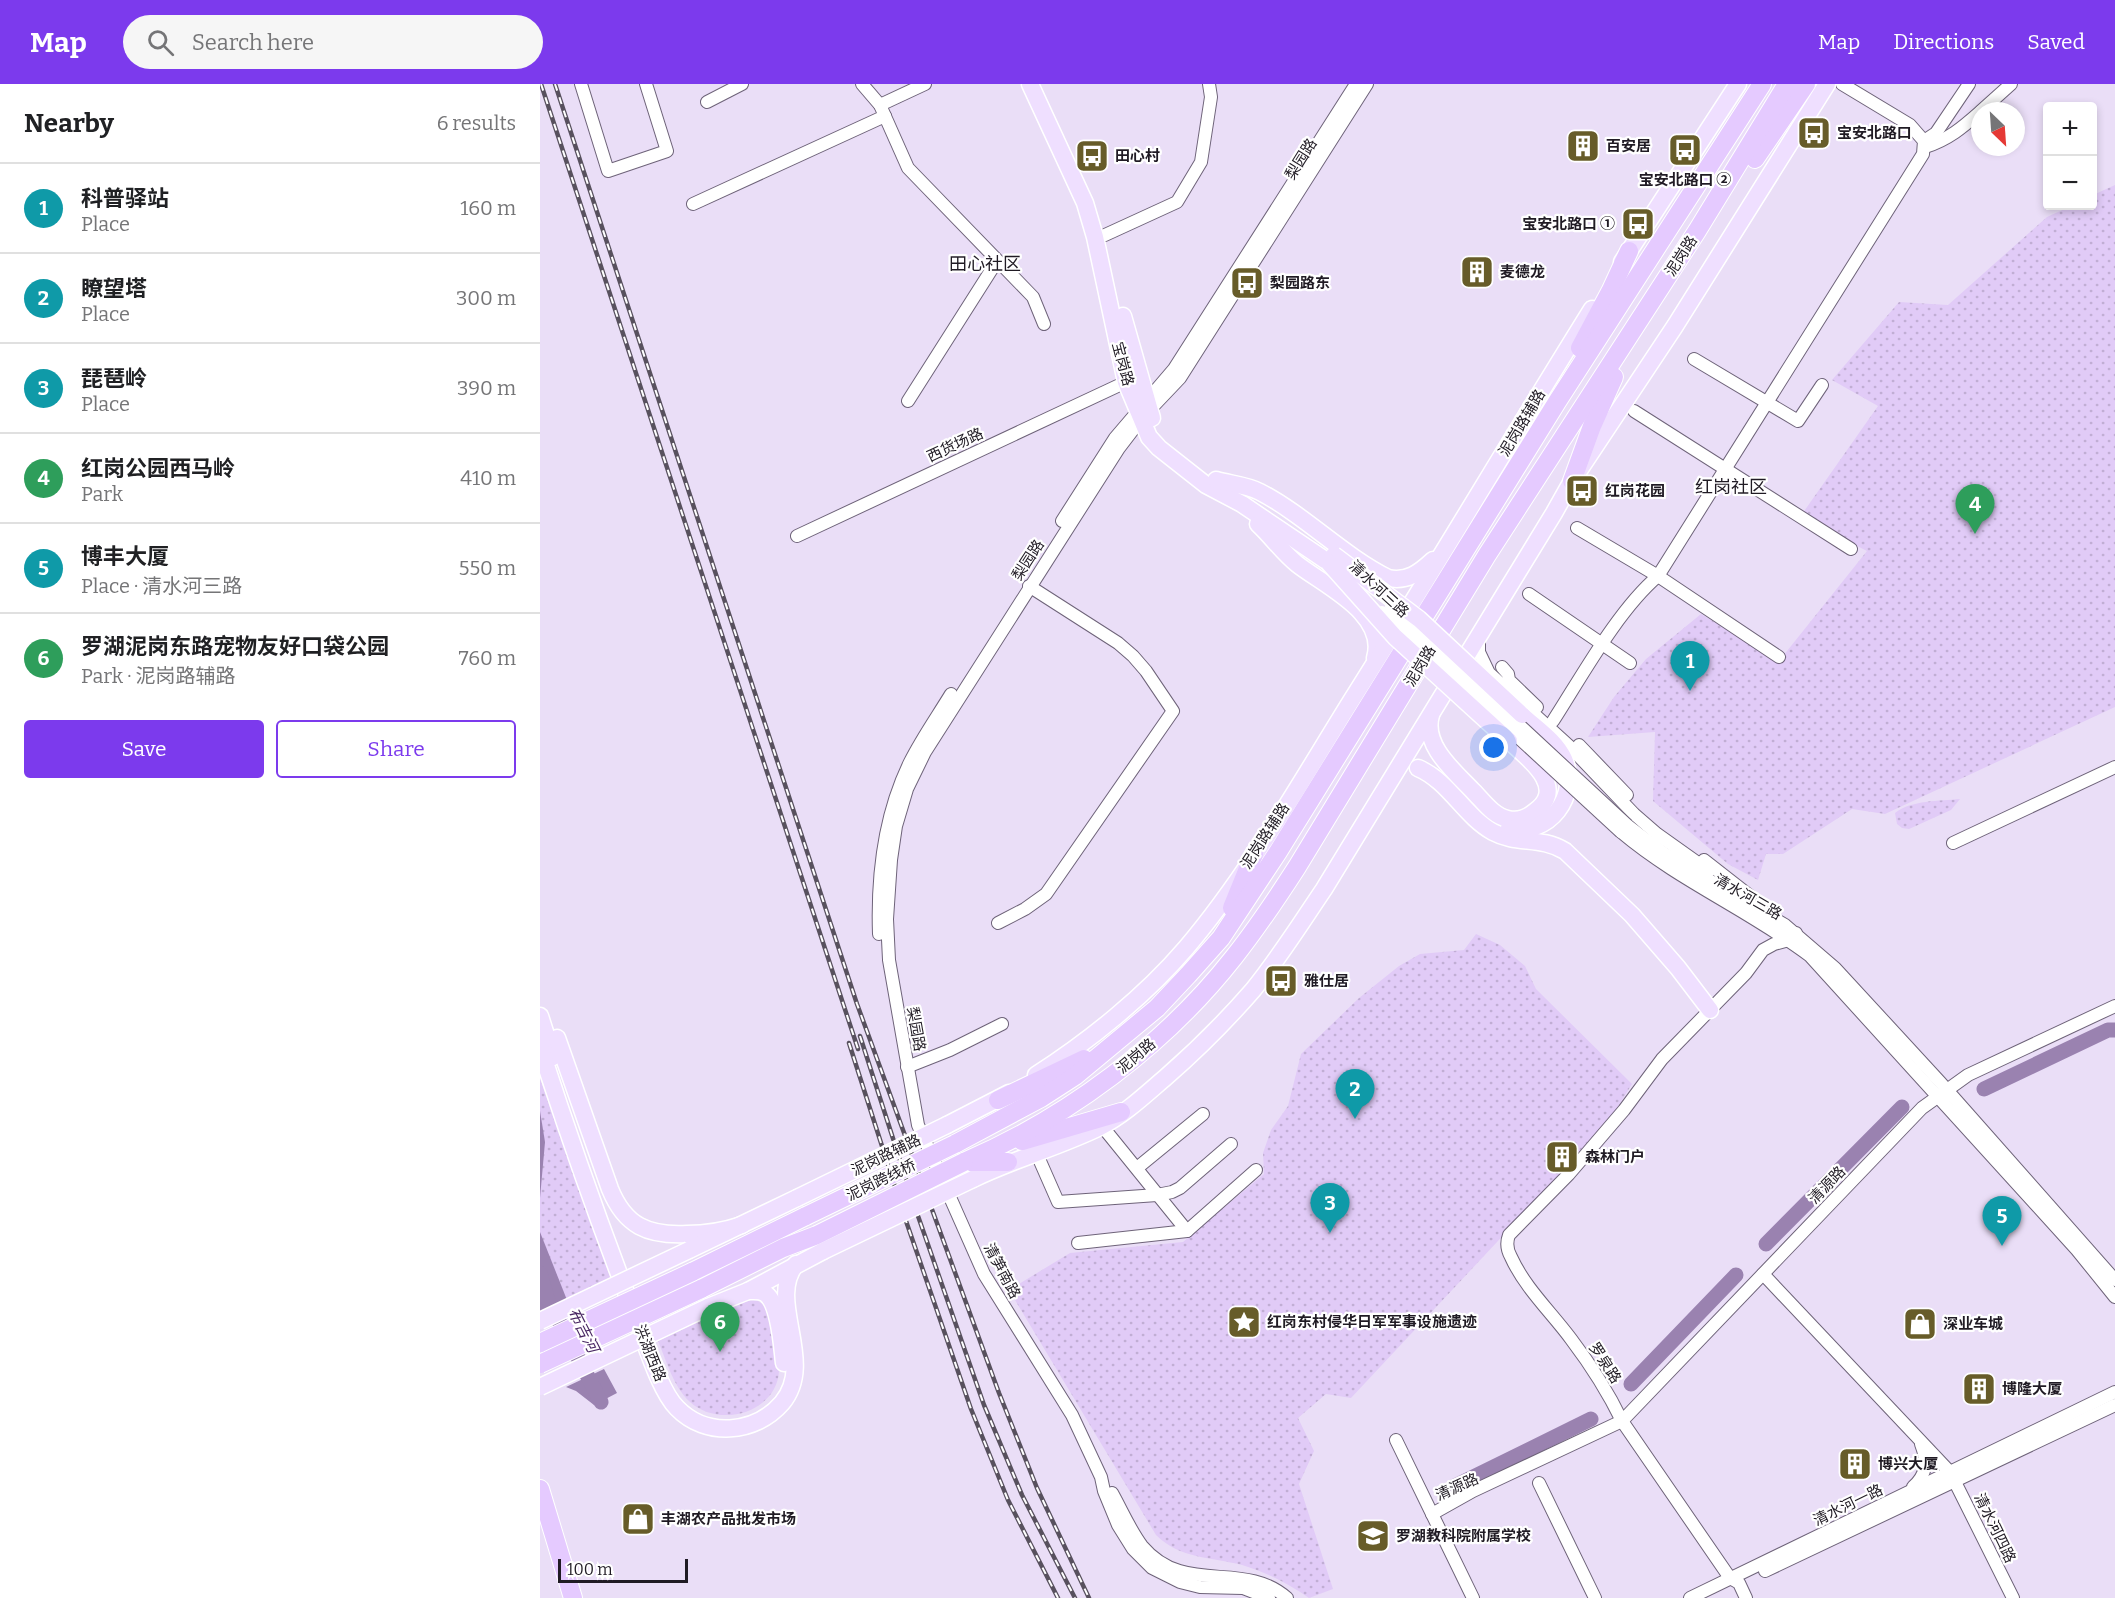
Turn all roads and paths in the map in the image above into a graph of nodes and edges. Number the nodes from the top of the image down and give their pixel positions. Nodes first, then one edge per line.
1 (581, 84) edge
2 (646, 84) edge
3 (742, 84) edge
4 (862, 84) edge
5 (925, 84) edge
6 (1030, 84) edge
7 (1041, 84) edge
8 (1209, 84) edge
9 (1356, 84) edge
10 (1366, 84) edge
11 (1738, 84) edge
12 (1787, 84) edge
13 (1806, 84) edge
14 (1821, 84) edge
15 (1827, 84) edge
16 (1842, 84) edge
17 (1969, 84) edge
18 (2012, 84) edge
19 (1761, 85) edge
20 (707, 102) dead end
21 (1991, 102) edge
22 (883, 110) junction
23 (1806, 117) junction
24 (1971, 119) edge
25 (1925, 144) junction
26 (693, 204) dead end
27 (1697, 231) junction
28 (1105, 235) junction
29 (1629, 251) junction
30 (997, 261) junction
31 (1044, 324) dead end
32 (1630, 334) junction
33 (1694, 359) dead end
34 (1126, 382) junction
35 (1822, 385) dead end
36 (908, 400) dead end
37 (1557, 402) junction
38 (1768, 402) junction
39 (1144, 409) junction
40 (1634, 411) dead end
41 (1725, 469) junction
42 (1572, 481) junction
43 (1211, 482) junction
44 (1577, 528) dead end
45 (797, 536) dead end
46 (1851, 549) dead end
47 (1443, 552) junction
48 (1331, 559) junction
49 (1658, 576) junction
50 (1029, 586) junction
51 (1529, 594) dead end
52 (1480, 633) junction
53 (1603, 644) junction
54 (1779, 657) dead end
55 (1630, 663) dead end
56 (1502, 667) dead end
57 (1371, 670) junction
58 (1431, 713) junction
59 (1553, 721) junction
60 (2115, 767) edge
61 (1418, 768) junction
62 (1394, 773) junction
63 (1624, 829) junction
64 (1953, 843) dead end
65 (1254, 854) junction
66 (1747, 902) junction
67 (999, 923) dead end
68 (1785, 925) junction
69 (1793, 937) junction
70 (1221, 938) junction
71 (2115, 1006) edge
72 (540, 1008) edge
73 (1710, 1010) junction
74 (2115, 1012) edge
75 (540, 1016) edge
76 (1002, 1024) dead end
77 (547, 1045) edge
78 (1110, 1047) junction
79 (907, 1067) junction
80 (1944, 1095) junction
81 (998, 1100) junction
82 (1121, 1112) junction
83 (1203, 1114) dead end
84 (1102, 1126) junction
85 (955, 1144) joint
86 (1231, 1144) dead end
87 (1036, 1152) junction
88 (973, 1158) junction
89 (1008, 1162) junction
90 (1137, 1168) junction
91 (1256, 1170) dead end
92 (1157, 1195) junction
93 (1187, 1231) junction
94 (685, 1242) junction
95 (820, 1243) junction
96 (1078, 1243) dead end
97 (796, 1264) junction
98 (1764, 1276) junction
99 (2115, 1280) edge
100 (748, 1291) junction
101 (728, 1298) junction
102 (2115, 1298) edge
103 (540, 1321) edge
104 (540, 1342) edge
105 (540, 1364) edge
106 (540, 1387) edge
107 (2115, 1392) edge
108 (2115, 1405) edge
109 (1623, 1422) junction
110 (1917, 1438) junction
111 (1396, 1440) dead end
112 (1101, 1477) junction
113 (1953, 1477) junction
114 (1539, 1483) dead end
115 (540, 1489) edge
116 (1904, 1495) junction
117 (1432, 1514) junction
118 (1735, 1581) junction
119 (573, 1598) edge
120 (1269, 1598) edge
121 (1287, 1598) edge
122 (1473, 1598) edge
123 (1595, 1598) edge
124 (1690, 1598) edge
125 (1707, 1598) edge
126 (1746, 1598) edge
127 (2013, 1598) edge

1 - 2 street
3 - 20 street
4 - 22 street
5 - 22 street
6 - 34 main road, 宝岗路
7 - 28 main road, 宝岗路
8 - 28 street
9 - 39 street, 梨园路
10 - 39 street, 梨园路
11 - 29 main road, 泥岗路辅路
12 - 27 highway, 泥岗路
13 - 27 highway
14 - 23 main road
15 - 23 main road
16 - 25 street
17 - 25 street
18 - 21 street
19 - 37 highway, 泥岗路
22 - 26 street
22 - 30 street
23 - 42 main road
24 - 25 street
25 - 38 street
27 - 32 highway, 泥岗路
28 - 39 main road, 宝岗路
29 - 37 highway
29 - 47 main road, 泥岗路辅路
30 - 31 street
30 - 36 street
32 - 42 highway
32 - 88 highway, 泥岗路
33 - 38 street
34 - 39 main road, 宝岗路
34 - 45 street, 西货场路
35 - 38 street
37 - 70 highway, 泥岗路
38 - 41 street
39 - 43 main road, 宝岗路
39 - 50 street, 梨园路
39 - 79 street, 梨园路
40 - 41 street
41 - 46 street
41 - 49 street
42 - 52 main road
43 - 47 main road
43 - 48 main road, 宝岗路
43 - 57 main road
44 - 49 street
47 - 57 main road, 泥岗路辅路
48 - 58 main road, bridge
48 - 61 main road, bridge
48 - 63 street, 清水河三路, bridge
49 - 53 street
49 - 54 street
50 - 67 street
50 - 79 street, 梨园路
51 - 53 street
52 - 58 main road
52 - 66 street
53 - 55 street
53 - 59 street
56 - 59 street
57 - 65 main road, 泥岗路辅路
58 - 62 main road
59 - 68 street
60 - 64 street
61 - 62 main road
61 - 73 main road
62 - 82 main road
63 - 66 street, 清水河三路
63 - 69 street, 清水河三路
65 - 70 highway
65 - 81 main road, 泥岗路辅路
66 - 68 street, 清水河三路
68 - 69 street, 清水河三路
69 - 73 street, 罗泉路
69 - 80 street, 清水河三路
70 - 78 highway, 泥岗路
71 - 80 street, 清源路
72 - 77 main road, 洪湖西路
73 - 109 street, 罗泉路
74 - 80 street, 清源路
75 - 77 main road, 洪湖西路
76 - 79 street
77 - 94 main road, 洪湖西路
77 - 97 main road, 洪湖西路
77 - 100 main road, 洪湖西路
78 - 81 highway
78 - 85 highway, 泥岗路
79 - 112 street, 清笋南路
80 - 98 street, 清源路
80 - 99 street, 清水河三路
80 - 102 street, 清水河三路
81 - 94 main road, 泥岗路辅路, bridge
82 - 84 main road
82 - 88 highway
83 - 90 street
84 - 87 main road
84 - 90 street
85 - 104 highway, 泥岗跨线桥, bridge
86 - 92 street
87 - 89 main road
87 - 92 street
88 - 89 highway
88 - 95 highway, 泥岗跨线桥, bridge
89 - 95 main road, bridge
90 - 92 street
91 - 93 street
92 - 93 street
93 - 96 street
94 - 103 main road, 泥岗路辅路, bridge
95 - 97 main road
95 - 101 main road
95 - 105 highway, 泥岗跨线桥, bridge
97 - 100 main road
98 - 109 street, 清源路
98 - 110 street, 清水河四路
100 - 101 main road
101 - 106 main road, bridge
107 - 113 street, 清水河一路
108 - 113 street, 清水河一路
109 - 117 street, 清源路
109 - 118 street, 罗泉路
110 - 113 street, 清水河四路
110 - 116 street
111 - 117 street
112 - 120 street, 清笋南路
112 - 121 street, 清笋南路
113 - 116 street, 清水河一路
113 - 118 street, 清水河一路
113 - 127 street, 清水河四路
114 - 123 street
115 - 119 highway
116 - 118 street, 清水河一路
117 - 122 street
118 - 124 street, 清水河一路
118 - 125 street, 清水河一路
118 - 126 street, 罗泉路

